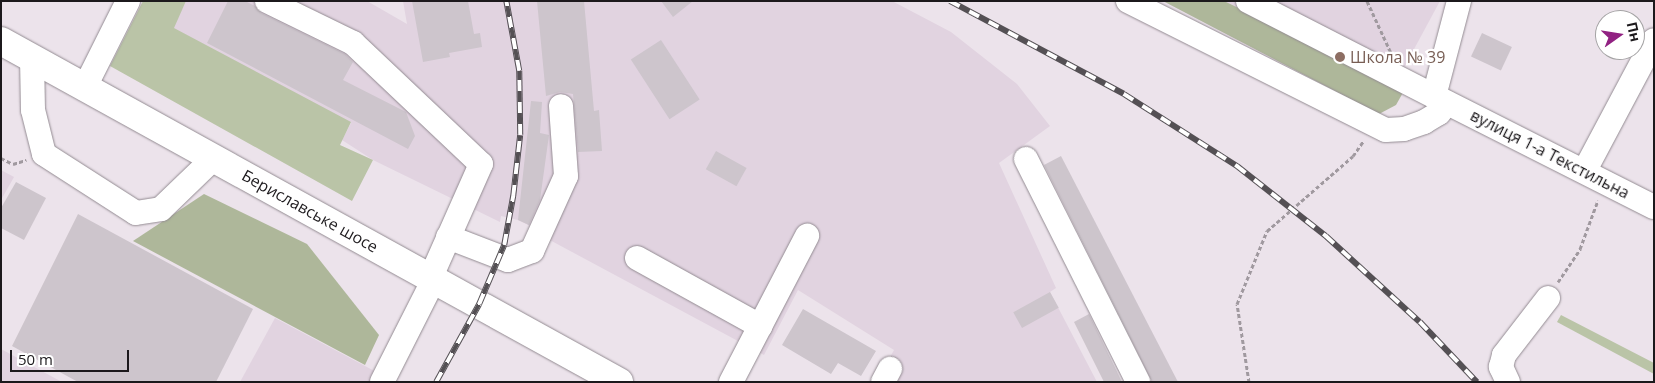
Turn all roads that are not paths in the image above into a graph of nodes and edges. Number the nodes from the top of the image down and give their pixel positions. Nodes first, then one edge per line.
1 (128, 1) edge
2 (267, 1) edge
3 (1128, 1) edge
4 (1248, 1) edge
5 (1459, 1) edge
6 (1654, 40) edge
7 (1, 41) edge
8 (32, 58) junction
9 (85, 87) junction
10 (1440, 99) junction
11 (562, 106) dead end
12 (214, 158) junction
13 (1026, 159) dead end
14 (1595, 176) junction
15 (1654, 207) edge
16 (807, 236) dead end
17 (448, 237) junction
18 (637, 258) dead end
19 (432, 278) junction
20 (1548, 298) road end
21 (760, 326) junction
22 (382, 382) edge
23 (618, 382) edge
24 (731, 382) edge
25 (1138, 382) edge
26 (1508, 382) edge

1 - 9 street
2 - 17 street
3 - 10 street
4 - 10 street, вулиця 1-а Текстильна
5 - 10 street
6 - 14 street
7 - 8 main road, Бериславське шосе
8 - 9 main road, Бериславське шосе
8 - 12 street
9 - 12 main road, Бериславське шосе
10 - 14 street, вулиця 1-а Текстильна
11 - 17 street
12 - 19 main road, Бериславське шосе
13 - 25 street
14 - 15 street, вулиця 1-а Текстильна
16 - 21 street
17 - 19 street
18 - 21 street
19 - 22 street
19 - 23 main road, Бериславське шосе
20 - 26 street
21 - 24 street

